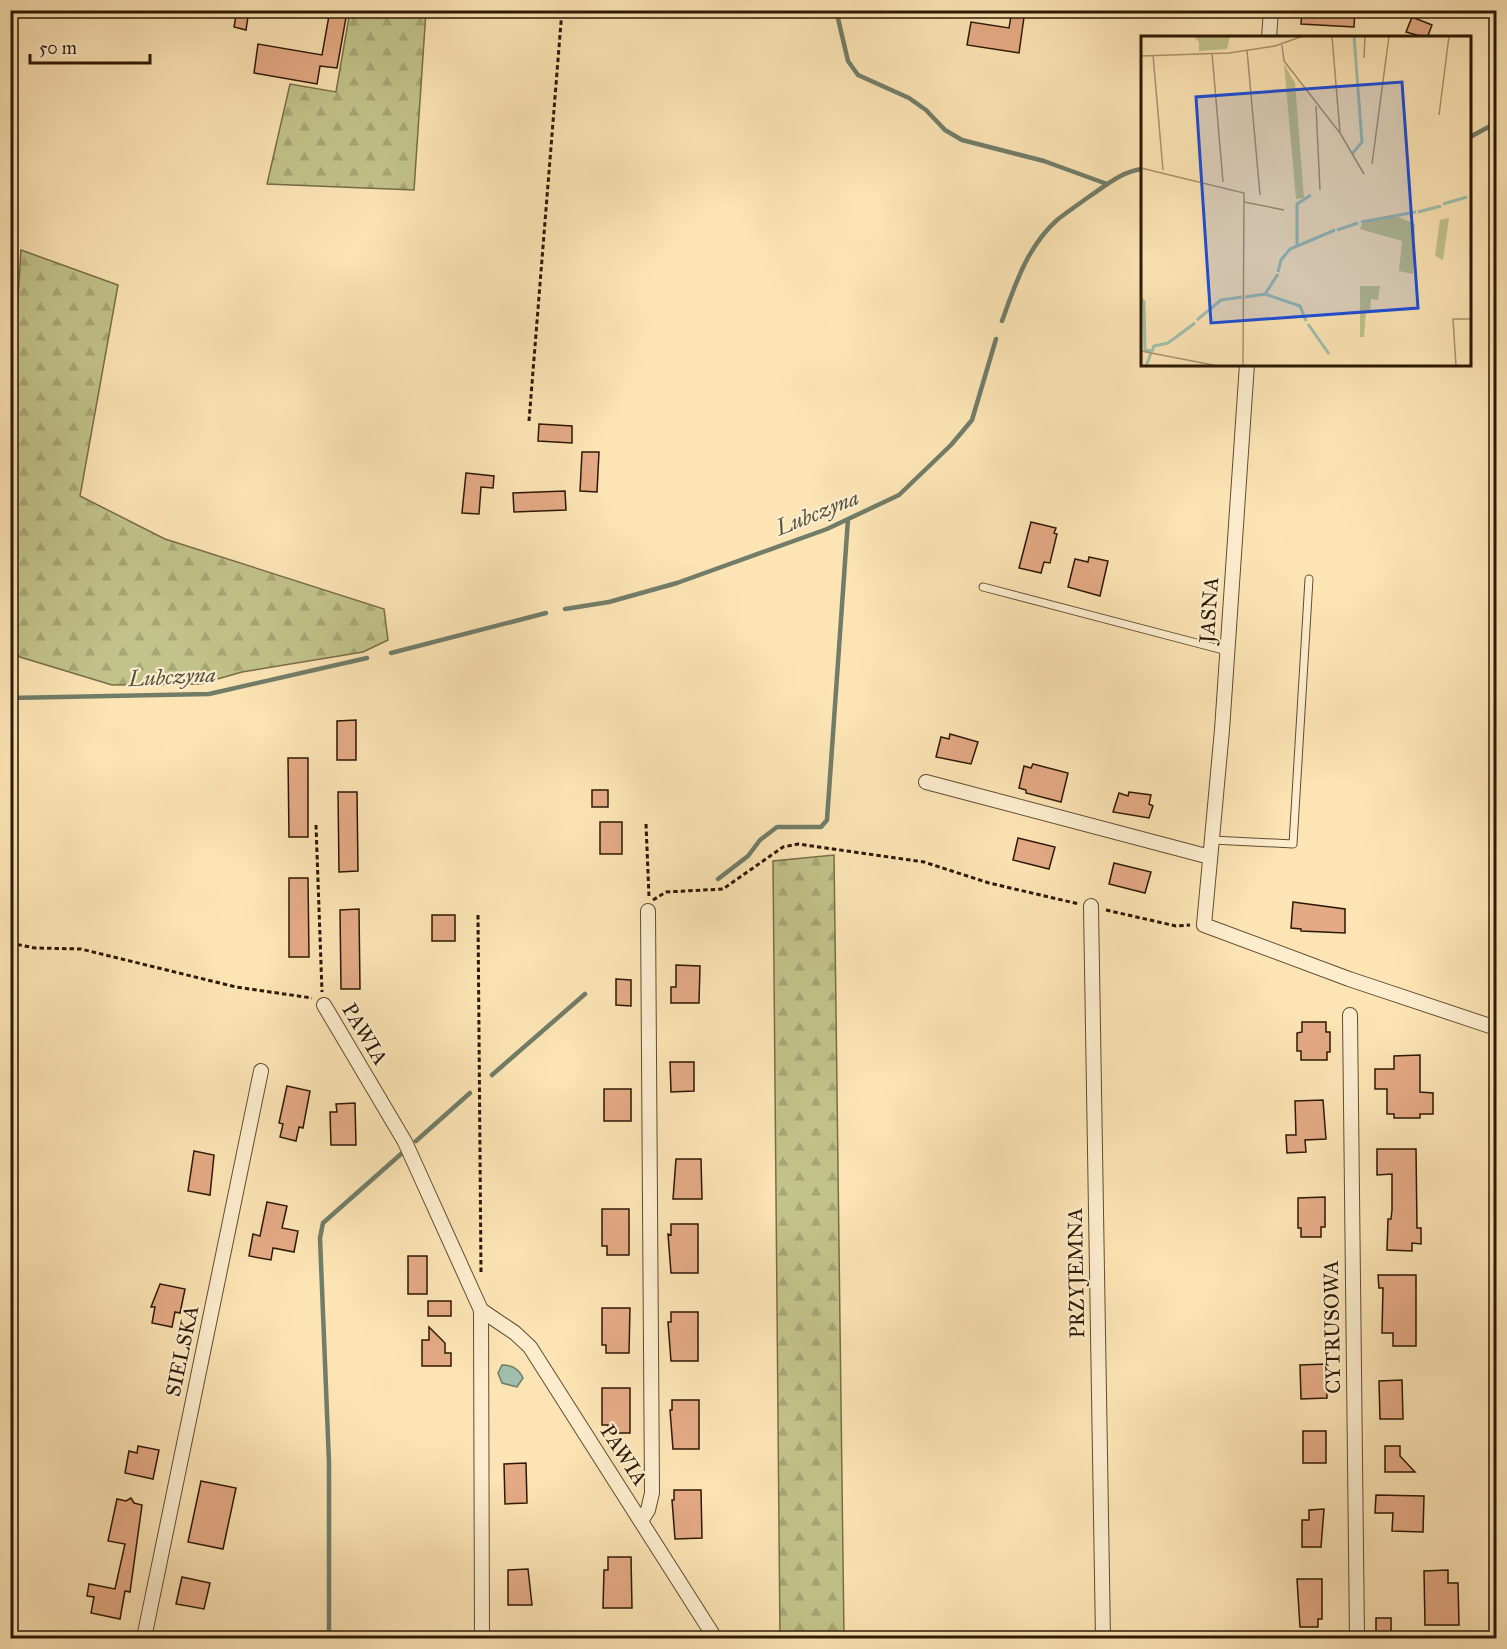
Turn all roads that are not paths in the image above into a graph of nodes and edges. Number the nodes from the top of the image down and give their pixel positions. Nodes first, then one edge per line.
1 (1271, 10) edge
2 (1269, 36) edge
3 (1247, 366) edge
4 (1309, 579) dead end
5 (983, 587) dead end
6 (1227, 651) junction
7 (926, 782) dead end
8 (1212, 840) junction
9 (1210, 857) junction
10 (1091, 906) road end
11 (648, 911) dead end
12 (324, 1005) dead end
13 (1350, 1016) dead end
14 (1497, 1028) edge
15 (261, 1071) dead end
16 (481, 1310) junction
17 (641, 1521) junction
18 (144, 1638) edge
19 (482, 1638) edge
20 (715, 1638) edge
21 (1103, 1638) edge
22 (1357, 1638) edge

1 - 2 street
3 - 6 street, JASNA
4 - 8 lane
5 - 6 lane
6 - 8 street, JASNA
7 - 9 street
8 - 9 street, JASNA
9 - 14 street, JASNA
10 - 21 street, PRZYJEMNA
11 - 17 street
12 - 16 street, PAWIA
13 - 22 street, CYTRUSOWA
15 - 18 street, SIELSKA
16 - 17 street, PAWIA
16 - 19 street, PAWIA
17 - 20 street, PAWIA

